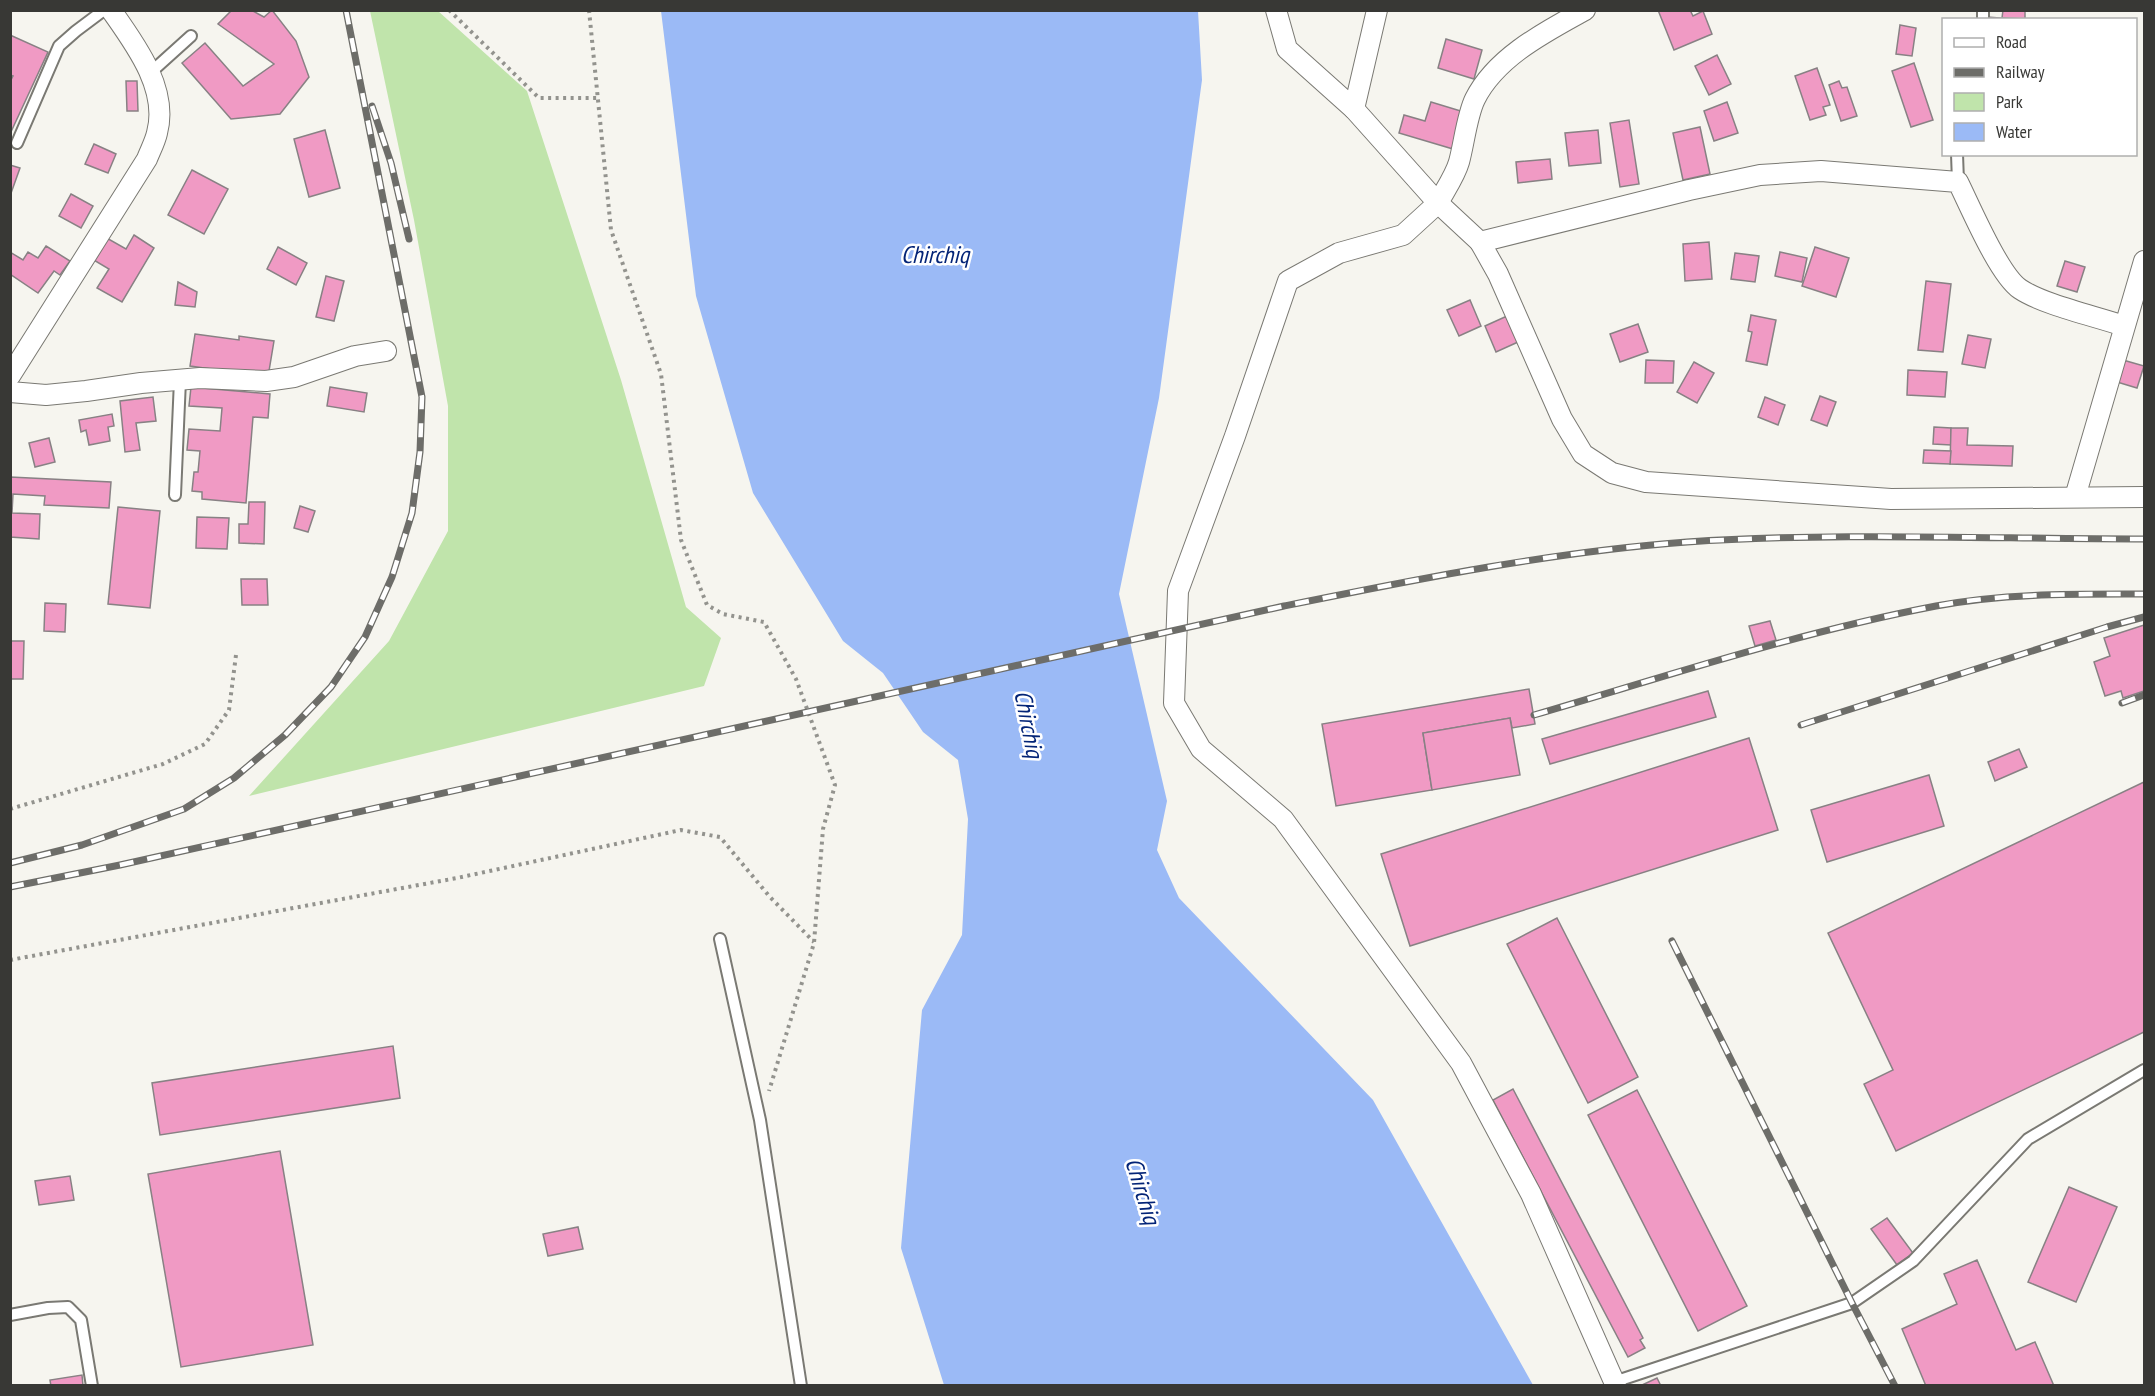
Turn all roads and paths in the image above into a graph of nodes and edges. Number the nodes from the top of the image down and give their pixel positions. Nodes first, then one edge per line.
1 (104, 10) edge
2 (111, 10) edge
3 (449, 10) edge
4 (589, 10) edge
5 (1276, 10) edge
6 (1377, 10) edge
7 (1585, 10) edge
8 (191, 36) dead end
9 (150, 73) junction
10 (598, 98) junction
11 (1354, 110) junction
12 (17, 143) dead end
13 (1957, 156) edge
14 (1958, 182) junction
15 (1438, 204) junction
16 (1480, 242) junction
17 (2145, 261) edge
18 (2124, 326) junction
19 (386, 351) dead end
20 (10, 376) edge
21 (180, 380) junction
22 (10, 392) edge
23 (175, 495) dead end
24 (2075, 496) junction
25 (2145, 498) edge
26 (236, 655) dead end
27 (10, 809) edge
28 (720, 939) dead end
29 (814, 943) junction
30 (10, 960) edge
31 (2145, 1070) edge
32 (760, 1120) junction
33 (10, 1316) edge
34 (1615, 1384) edge
35 (92, 1386) edge
36 (801, 1386) edge

1 - 12 lane
2 - 9 street
3 - 10 path
4 - 10 path
5 - 11 street
6 - 11 street
7 - 15 street
8 - 9 lane
9 - 20 street
10 - 29 path
11 - 15 street
13 - 14 lane
14 - 16 street
14 - 18 street
15 - 16 street
15 - 34 street
16 - 24 street
17 - 18 street
18 - 24 street
19 - 21 street
21 - 22 street
21 - 23 lane
24 - 25 street
26 - 27 path
28 - 32 lane
29 - 30 path
29 - 32 path
31 - 34 lane
32 - 36 lane
33 - 35 lane

